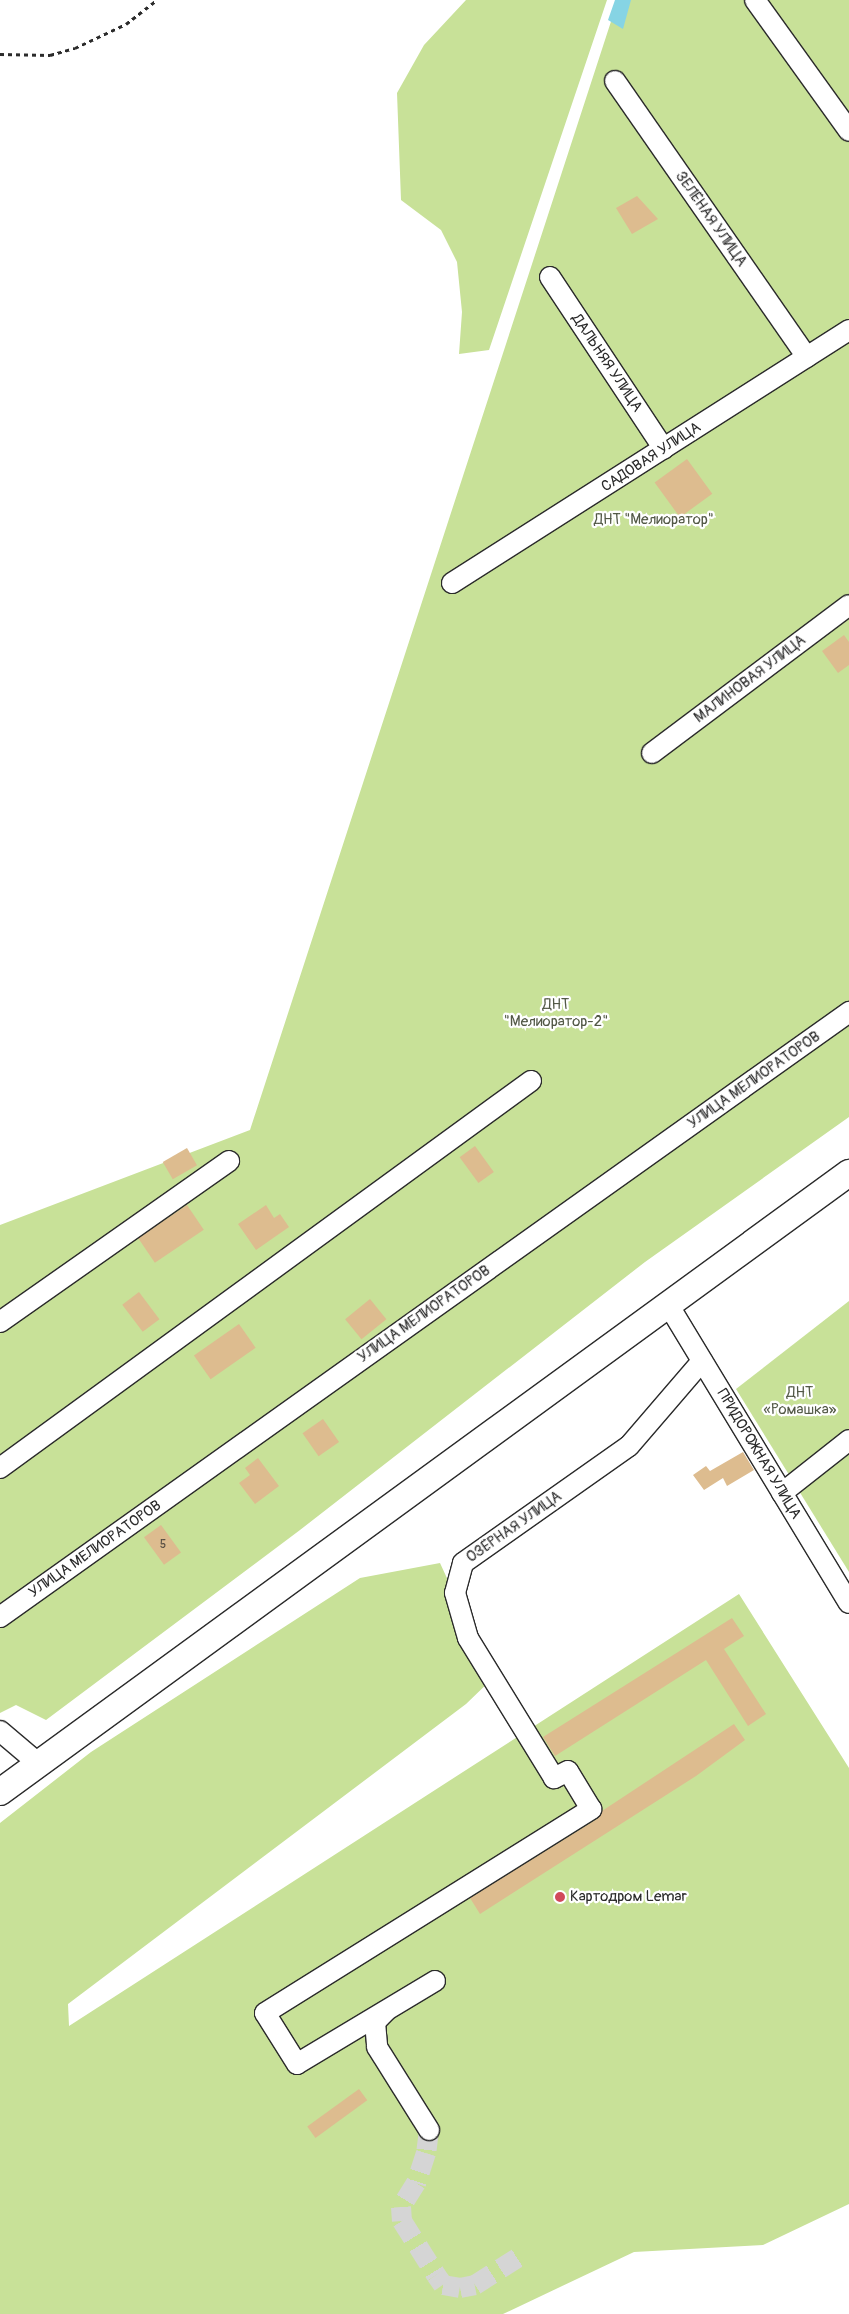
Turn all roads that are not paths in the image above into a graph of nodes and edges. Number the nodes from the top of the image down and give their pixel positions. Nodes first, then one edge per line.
1 (755, 0) edge
2 (615, 81) dead end
3 (849, 131) edge
4 (550, 277) dead end
5 (849, 330) edge
6 (807, 357) junction
7 (664, 449) junction
8 (452, 583) dead end
9 (849, 605) edge
10 (652, 752) dead end
11 (849, 1012) edge
12 (531, 1081) dead end
13 (229, 1161) dead end
14 (849, 1174) edge
15 (668, 1306) junction
16 (0, 1322) edge
17 (702, 1361) junction
18 (849, 1440) edge
19 (0, 1468) edge
20 (782, 1493) junction
21 (849, 1603) edge
22 (0, 1616) edge
23 (0, 1731) edge
24 (39, 1764) junction
25 (0, 1792) edge
26 (435, 1982) dead end
27 (386, 2010) junction
28 (429, 2130) tunnel mouth

1 - 3 street
2 - 6 street, ЗЕЛЁНАЯ УЛИЦА
4 - 7 street, ДАЛЬНЯЯ УЛИЦА
5 - 6 street, САДОВАЯ УЛИЦА
6 - 7 street, САДОВАЯ УЛИЦА
7 - 8 street, САДОВАЯ УЛИЦА
9 - 10 street, МАЛИНОВАЯ УЛИЦА
11 - 22 street, УЛИЦА МЕЛИОРАТОРОВ
12 - 19 street
13 - 16 street
14 - 15 main road
15 - 17 street, ПРИДОРОЖНАЯ УЛИЦА
15 - 24 main road
17 - 20 street, ПРИДОРОЖНАЯ УЛИЦА
17 - 27 street, ОЗЁРНАЯ УЛИЦА
18 - 20 street
20 - 21 street, ПРИДОРОЖНАЯ УЛИЦА
23 - 24 street
24 - 25 main road
26 - 27 street
27 - 28 street

